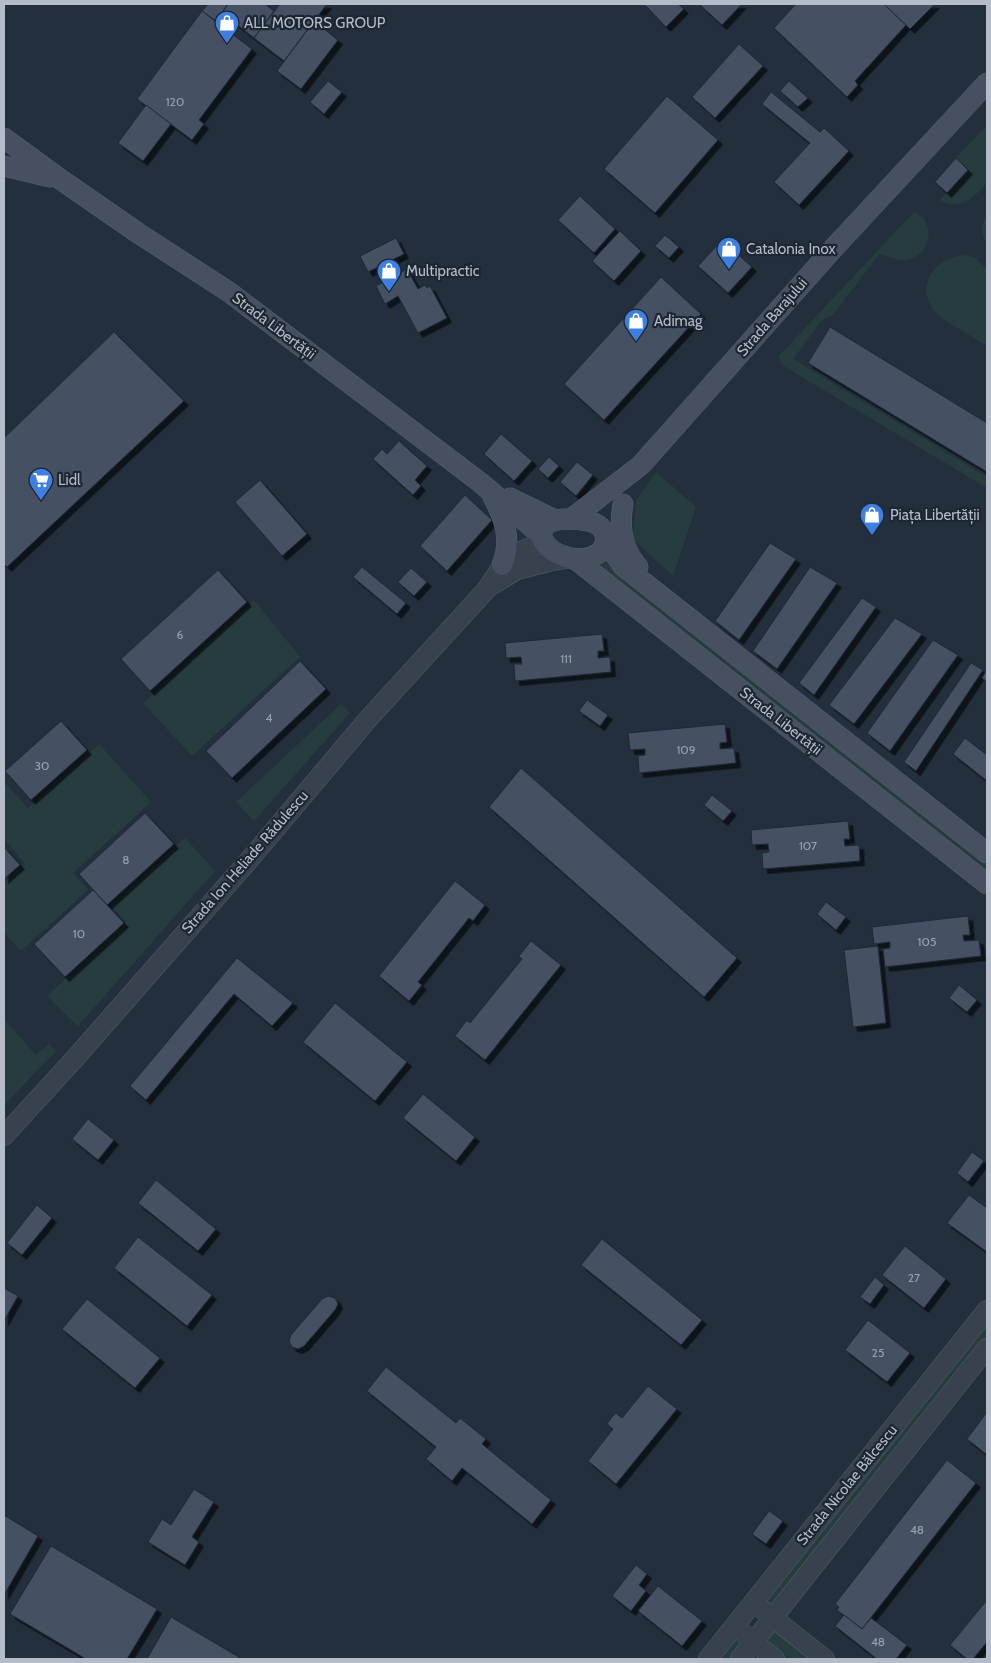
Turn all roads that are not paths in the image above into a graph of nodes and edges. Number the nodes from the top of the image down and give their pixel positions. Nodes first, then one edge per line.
1 (987, 84) edge
2 (4, 138) edge
3 (4, 166) edge
4 (60, 179) junction
5 (641, 465) junction
6 (485, 487) junction
7 (623, 504) junction
8 (563, 519) junction
9 (543, 539) junction
10 (606, 539) junction
11 (572, 558) junction
12 (502, 565) junction
13 (487, 589) junction
14 (665, 599) junction
15 (987, 853) edge
16 (987, 884) edge
17 (4, 1136) edge
18 (987, 1310) edge
19 (987, 1348) edge
20 (753, 1603) junction
21 (773, 1618) junction
22 (734, 1626) junction
23 (754, 1642) junction
24 (708, 1659) edge
25 (740, 1659) edge
26 (775, 1659) edge
27 (825, 1659) edge

1 - 5 main road, Strada Barajului
2 - 4 main road, Strada Libertății
3 - 4 main road, Strada Libertății
4 - 6 main road, Strada Libertății
5 - 7 main road, Strada Barajului
5 - 8 main road, Strada Barajului
6 - 8 main road, Strada Libertății
6 - 9 main road, Strada Libertății
6 - 12 main road
7 - 10 main road, Strada Barajului
7 - 14 main road
8 - 9 main road
8 - 10 main road
9 - 11 main road
9 - 12 street, Strada Ion Heliade Rădulescu
10 - 11 main road
10 - 14 main road, Strada Libertății
11 - 13 street, Strada Ion Heliade Rădulescu
11 - 16 main road, Strada Libertății
12 - 13 street, Strada Ion Heliade Rădulescu
13 - 17 street, Strada Ion Heliade Rădulescu
14 - 15 main road, Strada Libertății
18 - 20 street, Strada Nicolae Bălcescu
19 - 21 street, Strada Nicolae Bălcescu
20 - 21 street
20 - 22 street, Strada Nicolae Bălcescu
21 - 23 street, Strada Nicolae Bălcescu
21 - 27 street
22 - 23 street
22 - 24 street, Strada Nicolae Bălcescu
23 - 25 street, Strada Nicolae Bălcescu
23 - 26 street

